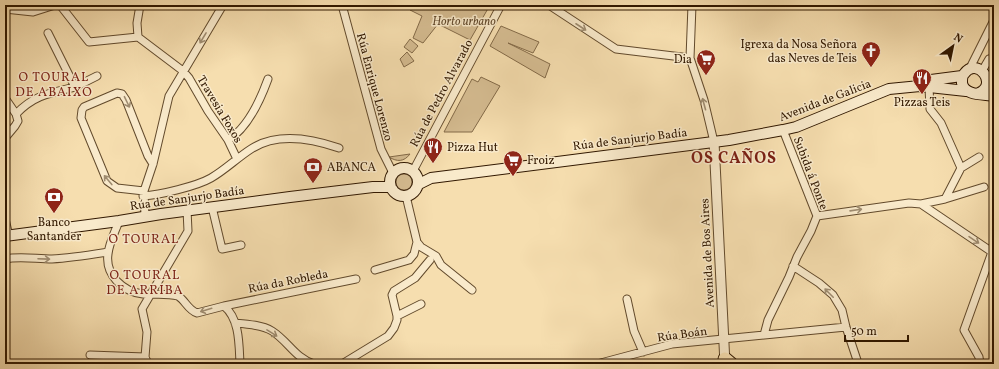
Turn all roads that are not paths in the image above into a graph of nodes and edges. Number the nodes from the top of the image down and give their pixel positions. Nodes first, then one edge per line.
1 (55, 5) edge
2 (60, 5) edge
3 (140, 5) edge
4 (222, 5) edge
5 (342, 5) edge
6 (501, 5) edge
7 (548, 5) edge
8 (692, 5) edge
9 (5, 9) edge
10 (994, 20) edge
11 (48, 33) dead end
12 (138, 37) junction
13 (690, 58) junction
14 (994, 58) edge
15 (183, 71) junction
16 (973, 71) junction
17 (97, 76) dead end
18 (268, 80) dead end
19 (992, 82) edge
20 (925, 86) junction
21 (75, 87) junction
22 (966, 90) junction
23 (979, 93) junction
24 (994, 96) edge
25 (5, 98) edge
26 (16, 114) junction
27 (783, 130) junction
28 (5, 138) edge
29 (228, 140) junction
30 (714, 142) junction
31 (339, 148) dead end
32 (979, 157) dead end
33 (236, 159) junction
34 (152, 164) junction
35 (961, 168) junction
36 (416, 176) junction
37 (391, 179) junction
38 (984, 187) dead end
39 (144, 193) junction
40 (406, 196) junction
41 (945, 199) junction
42 (921, 204) junction
43 (212, 207) junction
44 (187, 210) junction
45 (145, 216) junction
46 (817, 216) junction
47 (5, 219) edge
48 (118, 221) junction
49 (7, 236) edge
50 (417, 242) junction
51 (241, 245) dead end
52 (108, 252) junction
53 (993, 252) edge
54 (5, 259) edge
55 (430, 260) dead end
56 (793, 266) junction
57 (375, 270) dead end
58 (356, 279) dead end
59 (472, 290) dead end
60 (151, 294) junction
61 (627, 298) dead end
62 (421, 304) dead end
63 (224, 306) junction
64 (397, 316) junction
65 (235, 323) junction
66 (846, 327) junction
67 (764, 334) junction
68 (724, 339) junction
69 (643, 352) junction
70 (90, 355) dead end
71 (147, 361) edge
72 (727, 362) edge
73 (240, 364) edge
74 (314, 364) edge
75 (342, 364) edge
76 (597, 364) edge
77 (862, 364) edge
78 (980, 364) edge

1 - 9 street
2 - 12 street
3 - 12 street
4 -> 15 street
5 - 37 street, Rúa Enrique Lorenzo
6 - 36 street, Rúa de Pedro Alvarado
7 -> 13 street
8 - 13 street
10 - 16 street
11 - 21 street
12 - 15 street, Travesia Foxos
30 -> 13 street
14 - 16 street
15 - 29 street, Travesia Foxos
15 - 34 street
16 - 19 main road
16 - 20 main road, Avenida de Galicia
16 - 22 main road
17 - 21 street
18 - 29 street
19 - 23 main road
20 - 22 main road, Avenida de Galicia
20 - 27 main road, Avenida de Galicia
20 - 35 street
21 - 26 street
22 - 23 main road
23 - 24 main road
25 - 26 street
26 - 28 street
27 - 30 main road, Avenida de Galicia
27 - 46 street, Subida á Ponte
29 - 33 street, Travesia Foxos
30 - 36 main road, Rúa de Sanjurjo Badía
30 - 68 street, Avenida de Bos Aires
31 - 33 street
32 - 35 street
33 - 39 street
34 - 39 street
39 -> 34 street
35 - 41 street
36 - 37 main road, Rúa de Sanjurjo Badía
36 - 40 main road, Rúa de Sanjurjo Badía
37 - 40 main road
37 - 43 main road, Rúa de Sanjurjo Badía
38 - 41 street
39 - 45 street
40 - 50 street
41 - 42 street
46 -> 42 street
42 -> 53 street
43 - 44 main road, Rúa de Sanjurjo Badía
43 - 51 street
44 - 45 main road, Rúa de Sanjurjo Badía
44 - 60 street
45 - 48 main road, Rúa de Sanjurjo Badía
46 - 56 street, Subida á Ponte
47 - 49 street
48 - 49 main road, Rúa de Sanjurjo Badía
48 - 52 street, Rúa da Robleda
50 - 57 street
50 - 59 street
54 -> 52 street
52 - 60 street, Rúa da Robleda
53 - 78 street
55 - 64 street
66 -> 56 street
56 - 67 street, Subida á Ponte
58 - 63 street, Rúa da Robleda
63 -> 60 street, Rúa da Robleda
60 - 71 street
61 - 69 street, Rúa Boán
62 - 64 street
63 - 65 street
64 - 75 street
65 - 73 street
65 -> 74 street
66 - 67 street, Rúa Boán
66 - 77 street
67 - 68 street, Rúa Boán
68 - 69 street, Rúa Boán
68 - 72 street, Avenida de Bos Aires
69 - 76 street, Rúa Boán
70 - 71 street

